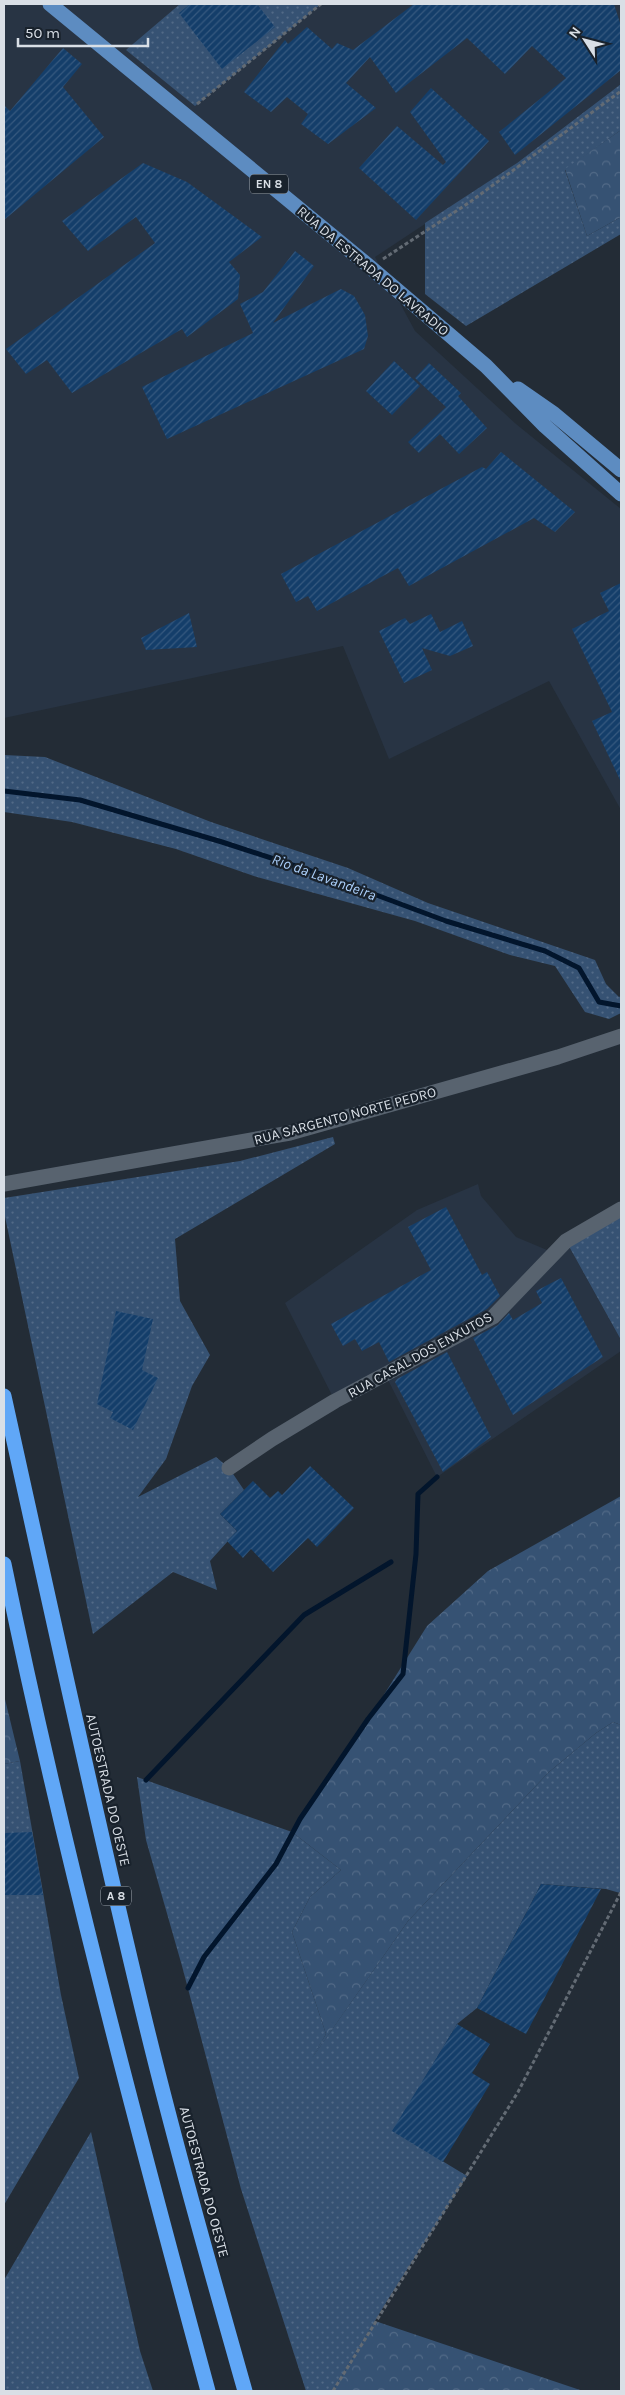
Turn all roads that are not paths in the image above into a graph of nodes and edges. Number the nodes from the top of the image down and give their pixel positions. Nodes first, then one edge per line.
1 (50, 4) edge
2 (486, 366) junction
3 (621, 470) edge
4 (621, 494) edge
5 (621, 1036) edge
6 (4, 1184) edge
7 (621, 1209) edge
8 (4, 1396) edge
9 (229, 1468) dead end
10 (4, 1564) edge
11 (208, 2391) edge
12 (245, 2391) edge

1 - 2 main road, RUA DA ESTRADA DO LAVRADIO / EN 8
2 - 3 main road, RUA DA ESTRADA DO LAVRADIO / EN 8
2 - 4 main road, RUA DA ESTRADA DO LAVRADIO / EN 8
5 - 6 street, RUA SARGENTO NORTE PEDRO
7 - 9 street, RUA CASAL DOS ENXUTOS
8 - 12 highway, AUTOESTRADA DO OESTE / A 8
10 - 11 highway, A 8

